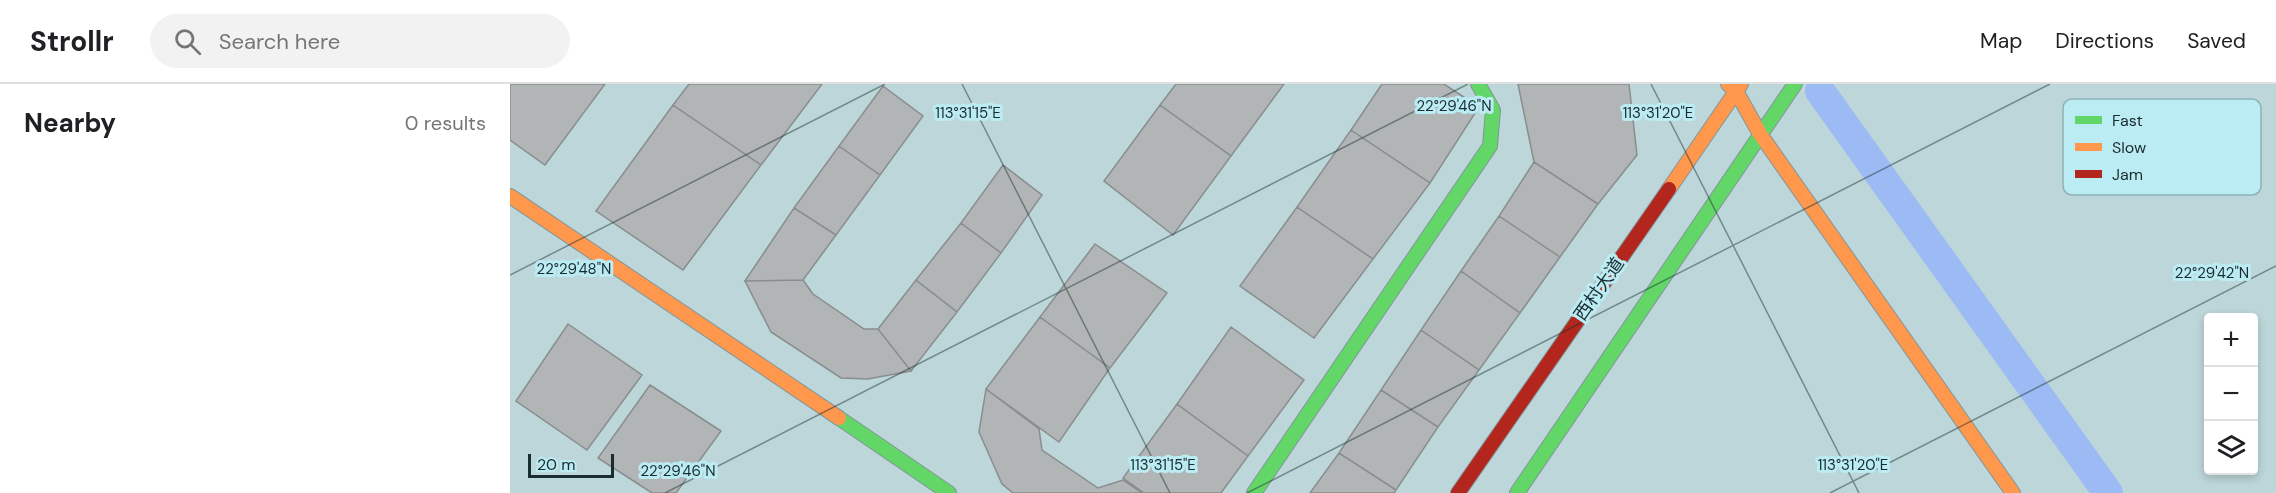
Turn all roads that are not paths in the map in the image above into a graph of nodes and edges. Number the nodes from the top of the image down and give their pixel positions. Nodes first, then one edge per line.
1 (1478, 84) edge
2 (1795, 84) edge
3 (1735, 86) edge
4 (1760, 134) junction
5 (510, 196) edge
6 (949, 493) edge
7 (1254, 493) edge
8 (1458, 493) edge
9 (1517, 493) edge
10 (2013, 493) edge

1 - 7 street
2 - 4 street
3 - 4 street
3 - 8 street, 西村大道
4 - 9 street
4 - 10 street
5 - 6 street

